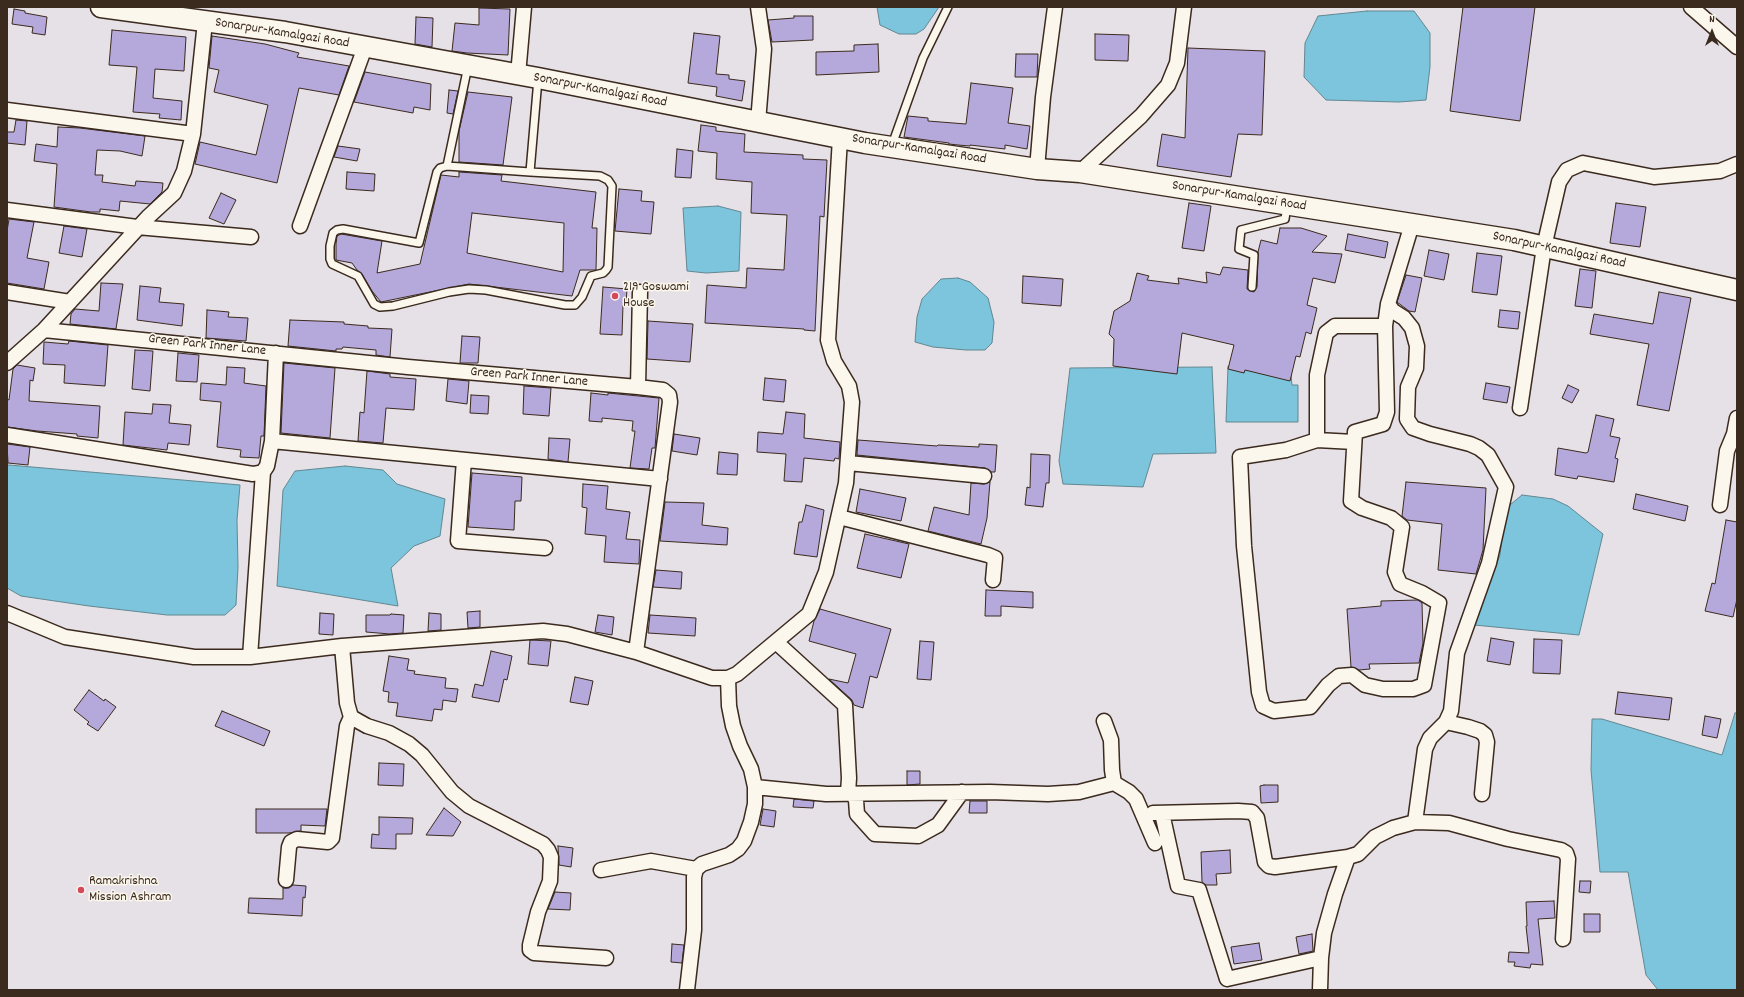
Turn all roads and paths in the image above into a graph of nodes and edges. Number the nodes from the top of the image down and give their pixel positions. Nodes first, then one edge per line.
1 (101, 7) edge
2 (524, 7) edge
3 (758, 7) edge
4 (948, 7) edge
5 (1055, 7) edge
6 (1184, 7) edge
7 (1691, 7) edge
8 (178, 12) edge
9 (205, 22) junction
10 (365, 46) junction
11 (1737, 47) edge
12 (468, 66) junction
13 (518, 75) junction
14 (538, 78) junction
15 (7, 110) edge
16 (758, 122) junction
17 (193, 134) junction
18 (840, 138) junction
19 (892, 147) junction
20 (1737, 164) edge
21 (447, 166) junction
22 (1037, 169) junction
23 (530, 172) junction
24 (1080, 172) junction
25 (1288, 205) junction
26 (7, 210) edge
27 (1412, 224) junction
28 (300, 226) dead end
29 (139, 227) junction
30 (251, 236) dead end
31 (1544, 247) junction
32 (1252, 286) dead end
33 (1737, 290) edge
34 (7, 292) edge
35 (640, 292) dead end
36 (70, 302) junction
37 (1388, 304) junction
38 (1385, 326) junction
39 (44, 330) junction
40 (276, 354) junction
41 (7, 363) edge
42 (638, 387) junction
43 (1520, 408) dead end
44 (1737, 418) edge
45 (7, 434) edge
46 (1317, 440) junction
47 (272, 441) junction
48 (1354, 442) junction
49 (464, 460) junction
50 (848, 463) junction
51 (263, 472) junction
52 (984, 476) dead end
53 (660, 479) junction
54 (1720, 504) dead end
55 (839, 517) junction
56 (546, 548) dead end
57 (993, 580) dead end
58 (7, 613) edge
59 (776, 642) junction
60 (342, 646) junction
61 (636, 652) junction
62 (250, 657) junction
63 (728, 678) junction
64 (352, 717) junction
65 (1104, 721) dead end
66 (1446, 722) junction
67 (1114, 783) junction
68 (755, 787) junction
69 (962, 792) junction
70 (850, 794) junction
71 (1482, 794) dead end
72 (1142, 813) junction
73 (1162, 813) junction
74 (1415, 822) junction
75 (1155, 843) dead end
76 (1348, 857) junction
77 (696, 869) junction
78 (601, 870) dead end
79 (286, 880) dead end
80 (1563, 939) dead end
81 (606, 958) dead end
82 (1321, 958) junction
83 (687, 990) edge
84 (1320, 990) edge

1 - 8 main road, Sonarpur-Kamalgazi Road
2 - 13 street
3 - 16 street
4 - 19 lane
5 - 22 street
6 - 24 street
7 - 11 street
8 - 9 main road, Sonarpur-Kamalgazi Road
9 - 10 main road, Sonarpur-Kamalgazi Road
9 - 17 street
10 - 12 main road, Sonarpur-Kamalgazi Road
10 - 28 street
12 - 13 main road, Sonarpur-Kamalgazi Road
12 - 21 lane
13 - 14 main road, Sonarpur-Kamalgazi Road
14 - 16 main road, Sonarpur-Kamalgazi Road
14 - 23 lane
15 - 17 street
16 - 18 main road, Sonarpur-Kamalgazi Road
17 - 29 street
18 - 19 main road, Sonarpur-Kamalgazi Road
18 - 50 street
19 - 22 main road, Sonarpur-Kamalgazi Road
20 - 31 street
21 - 23 lane
21 - 23 lane
22 - 24 main road, Sonarpur-Kamalgazi Road
24 - 25 main road, Sonarpur-Kamalgazi Road
25 - 27 main road, Sonarpur-Kamalgazi Road
25 - 32 lane
26 - 29 street
27 - 31 main road, Sonarpur-Kamalgazi Road
27 - 37 street
29 - 30 street
29 - 36 street
31 - 33 main road, Sonarpur-Kamalgazi Road
31 - 43 street
34 - 36 street
35 - 42 street
36 - 39 street
37 - 38 street
37 - 66 street
38 - 46 street
38 - 48 street
39 - 40 street, Green Park Inner Lane
39 - 41 street
40 - 42 street, Green Park Inner Lane
40 - 47 street
42 - 53 street, Green Park Inner Lane
44 - 54 street
45 - 51 street
46 - 48 street
46 - 48 street
47 - 49 street
47 - 51 street
49 - 53 street
49 - 56 street
50 - 52 street
50 - 55 street
51 - 62 street
53 - 61 street
55 - 57 street
55 - 59 street
58 - 62 street
59 - 63 street
59 - 70 street
60 - 61 street
60 - 62 street
60 - 64 street
61 - 63 street
63 - 68 street
64 - 79 street
64 - 81 street
65 - 67 street
66 - 71 street
66 - 74 street
67 - 69 street
67 - 72 street
68 - 70 street
68 - 77 street
69 - 70 street
69 - 70 street
72 - 73 street
72 - 75 street
73 - 76 street
73 - 82 street
74 - 76 street
74 - 80 street
76 - 82 street
77 - 78 street
77 - 83 street
82 - 84 street

